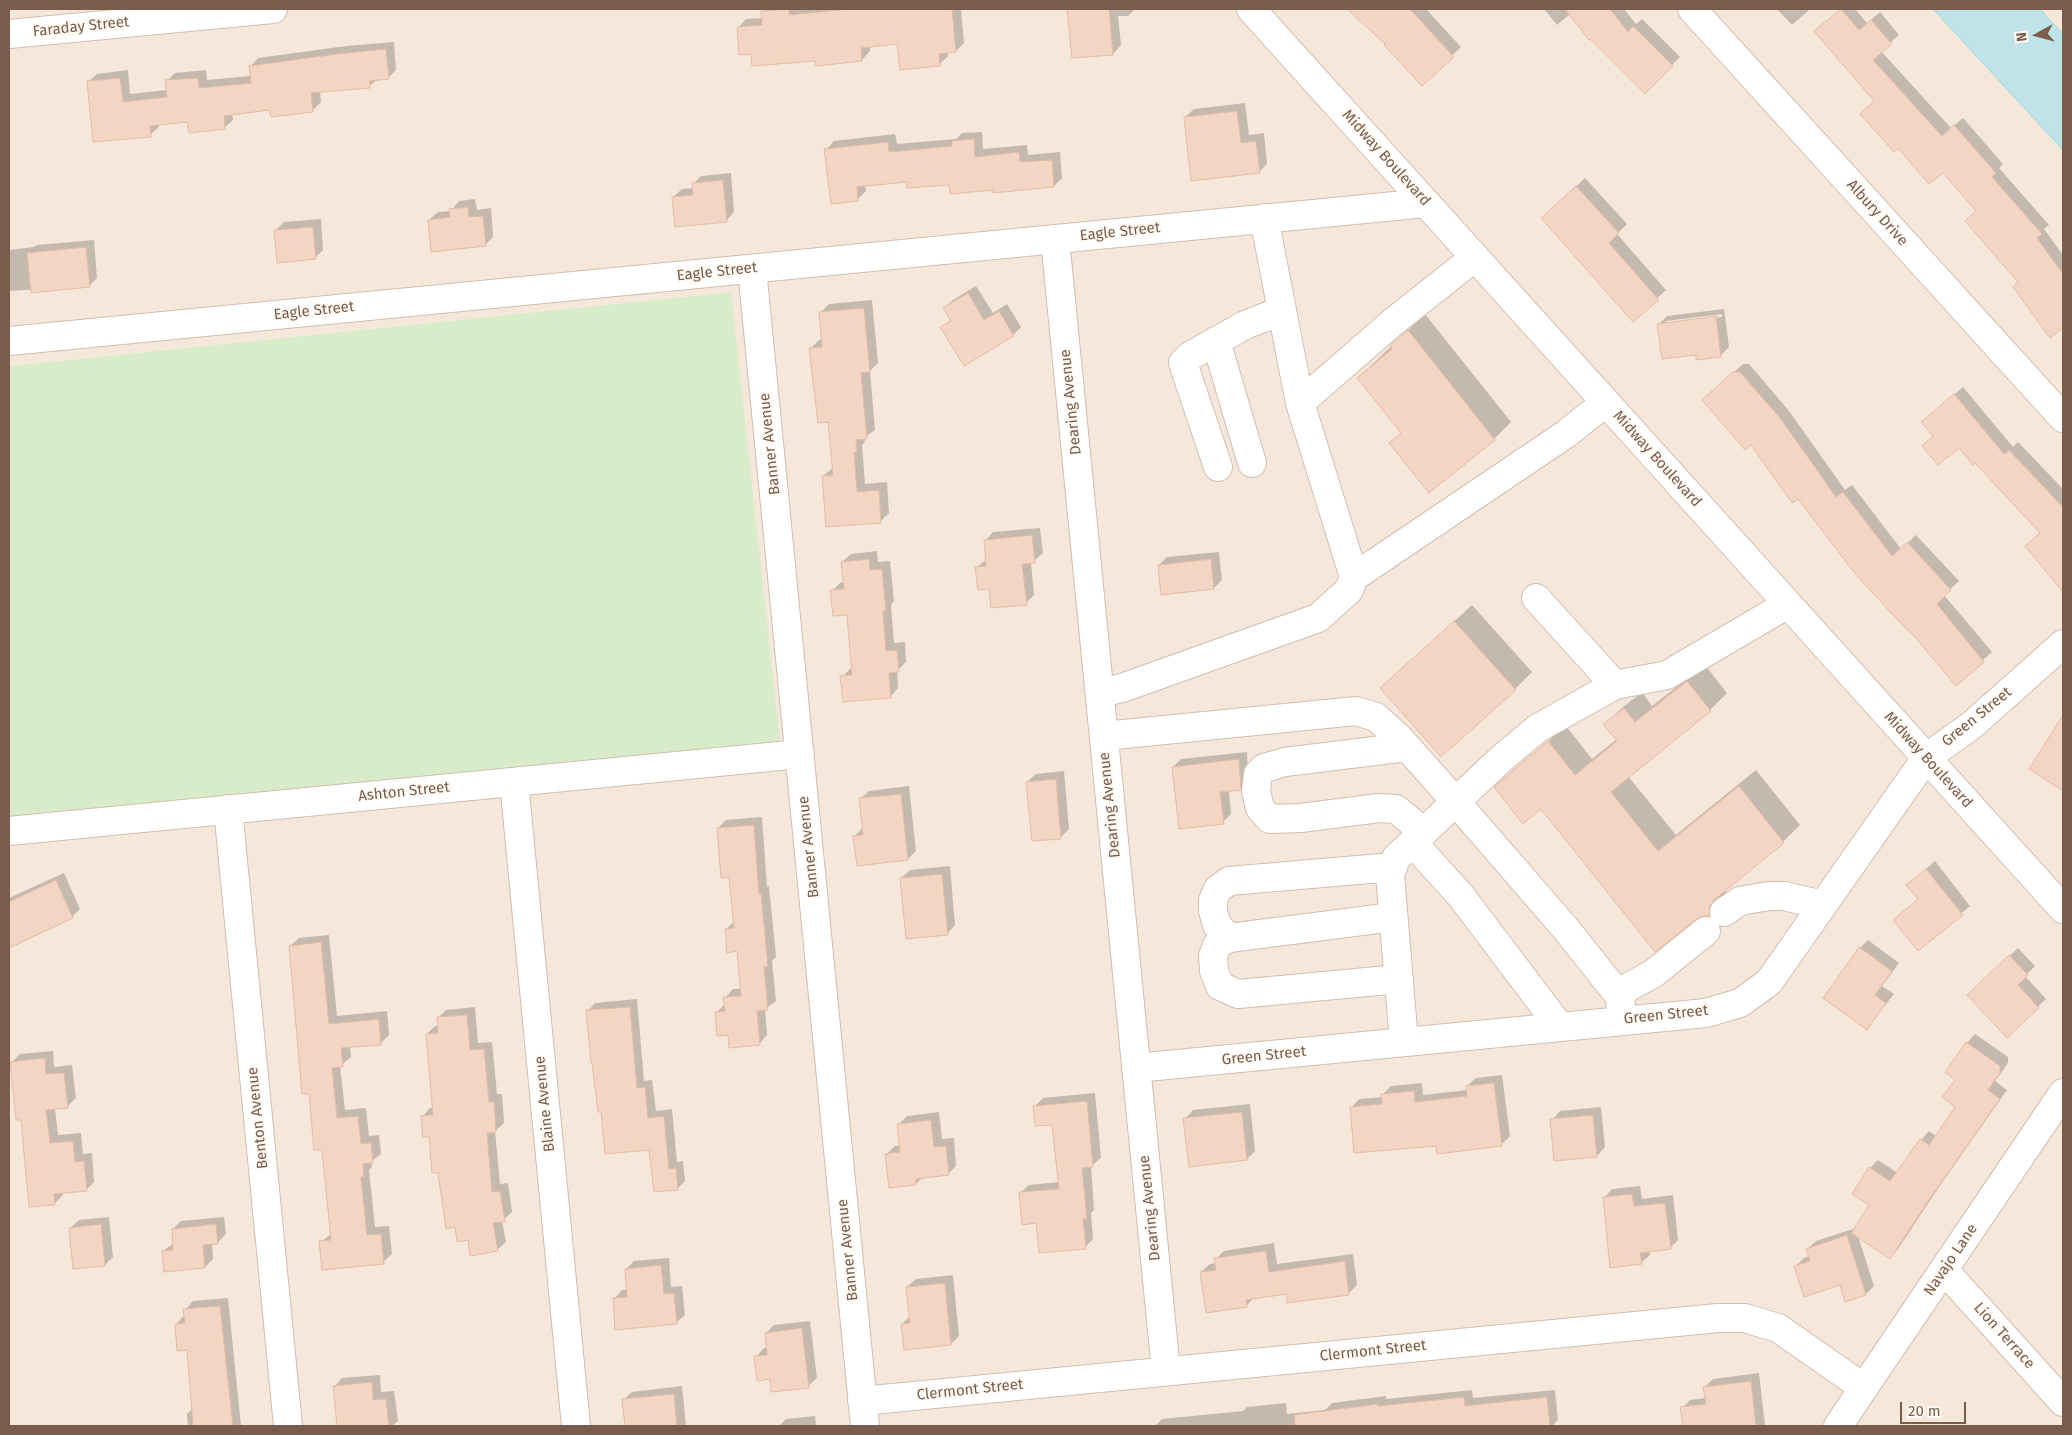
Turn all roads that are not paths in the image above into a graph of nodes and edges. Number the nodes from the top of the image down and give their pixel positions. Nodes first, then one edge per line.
1 (273, 9) edge
2 (1251, 9) edge
3 (1692, 9) edge
4 (9, 34) edge
5 (1426, 203) junction
6 (1264, 218) junction
7 (1055, 239) junction
8 (1475, 257) junction
9 (752, 268) junction
10 (1281, 310) junction
11 (9, 341) edge
12 (1216, 341) junction
13 (1606, 402) junction
14 (1300, 403) junction
15 (2063, 418) edge
16 (1252, 463) dead end
17 (1218, 467) dead end
18 (1354, 577) junction
19 (1536, 598) dead end
20 (1788, 604) junction
21 (2063, 644) edge
22 (1615, 685) junction
23 (1100, 693) junction
24 (1104, 736) junction
25 (1407, 747) junction
26 (800, 754) junction
27 (1926, 758) junction
28 (514, 782) junction
29 (1456, 802) junction
30 (228, 809) junction
31 (9, 831) edge
32 (1419, 837) junction
33 (1393, 867) junction
34 (1823, 905) junction
35 (2063, 909) edge
36 (1393, 917) junction
37 (1229, 938) junction
38 (1399, 979) junction
39 (1621, 1009) junction
40 (1560, 1027) junction
41 (1404, 1042) junction
42 (1136, 1068) junction
43 (2063, 1094) edge
44 (1944, 1270) junction
45 (1166, 1371) junction
46 (1864, 1388) junction
47 (2063, 1402) edge
48 (864, 1413) edge
49 (288, 1426) edge
50 (576, 1426) edge
51 (1838, 1426) edge

1 - 4 street, Faraday Street
2 - 5 street, Midway Boulevard
3 - 15 street, Albury Drive
5 - 6 street, Eagle Street
5 - 8 street, Midway Boulevard
6 - 7 street, Eagle Street
6 - 10 street
7 - 9 street, Eagle Street
7 - 23 street, Dearing Avenue
8 - 13 street, Midway Boulevard
8 - 14 street
9 - 11 street, Eagle Street
9 - 26 street, Banner Avenue
10 - 12 street
10 - 14 street
12 - 16 street
12 - 17 street
13 - 18 street
13 - 20 street, Midway Boulevard
14 - 18 street
18 - 23 street
19 - 22 street
20 - 22 street
20 - 27 street, Midway Boulevard
21 - 27 street, Green Street
22 - 29 street
23 - 24 street, Dearing Avenue
24 - 25 street
24 - 42 street, Dearing Avenue
25 - 29 street
25 - 32 street
26 - 28 street, Ashton Street
26 - 48 street, Banner Avenue
27 - 34 street, Green Street
27 - 35 street, Midway Boulevard
28 - 30 street, Ashton Street
28 - 50 street, Blaine Avenue
29 - 32 street
29 - 39 street
30 - 31 street, Ashton Street
30 - 49 street, Benton Avenue
32 - 33 street
32 - 40 street
33 - 36 street
33 - 37 street
34 - 39 street
34 - 39 street, Green Street
36 - 37 street
36 - 38 street
37 - 38 street
38 - 41 street
39 - 40 street, Green Street
40 - 41 street, Green Street
41 - 42 street, Green Street
42 - 45 street, Dearing Avenue
43 - 44 street, Navajo Lane
44 - 46 street, Navajo Lane
44 - 47 street, Lion Terrace
45 - 46 street, Clermont Street
45 - 48 street, Clermont Street
46 - 51 street, Navajo Lane

